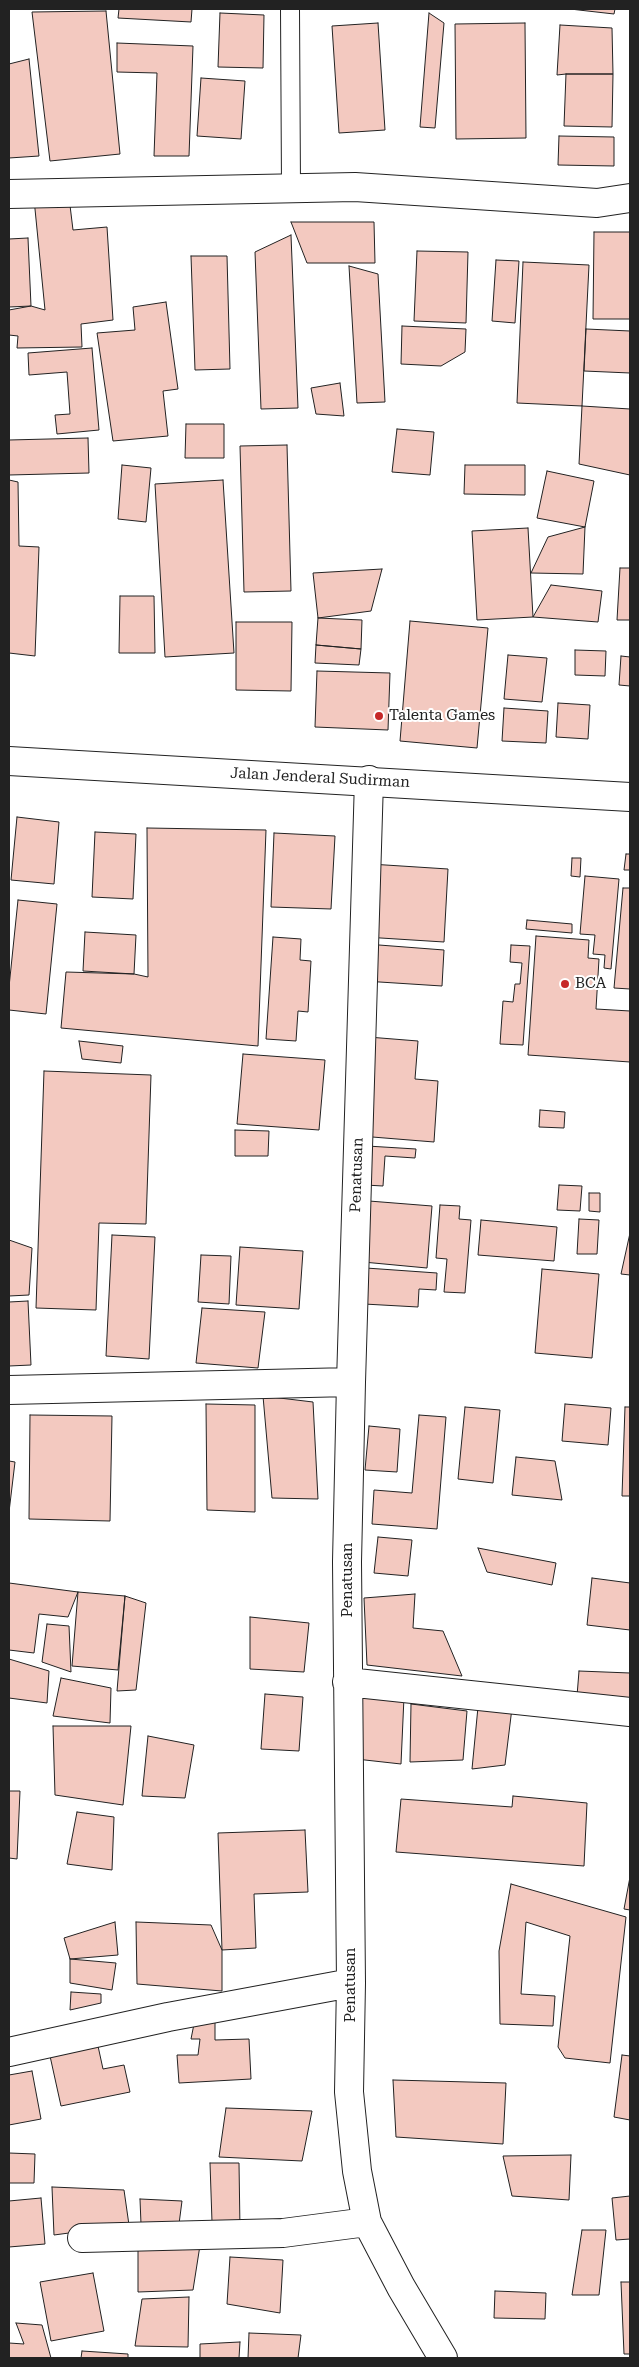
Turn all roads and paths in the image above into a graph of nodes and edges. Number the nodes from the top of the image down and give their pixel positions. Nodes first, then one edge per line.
1 (290, 9) edge
2 (290, 188) junction
3 (9, 194) edge
4 (630, 198) edge
5 (9, 761) edge
6 (369, 780) junction
7 (630, 797) edge
8 (351, 1382) junction
9 (9, 1390) edge
10 (347, 1682) junction
11 (630, 1712) edge
12 (352, 1983) junction
13 (9, 2052) edge
14 (367, 2222) junction
15 (82, 2238) dead end
16 (443, 2358) edge

1 - 2 lane
2 - 3 street
2 - 4 street
5 - 6 street, Jalan Jenderal Sudirman
6 - 7 street, Jalan Jenderal Sudirman
6 - 8 street, Penatusan
8 - 9 street
8 - 10 street, Penatusan
10 - 11 street
10 - 12 street, Penatusan
12 - 13 street
12 - 14 street, Penatusan
14 - 15 street
14 - 16 street, Penatusan

